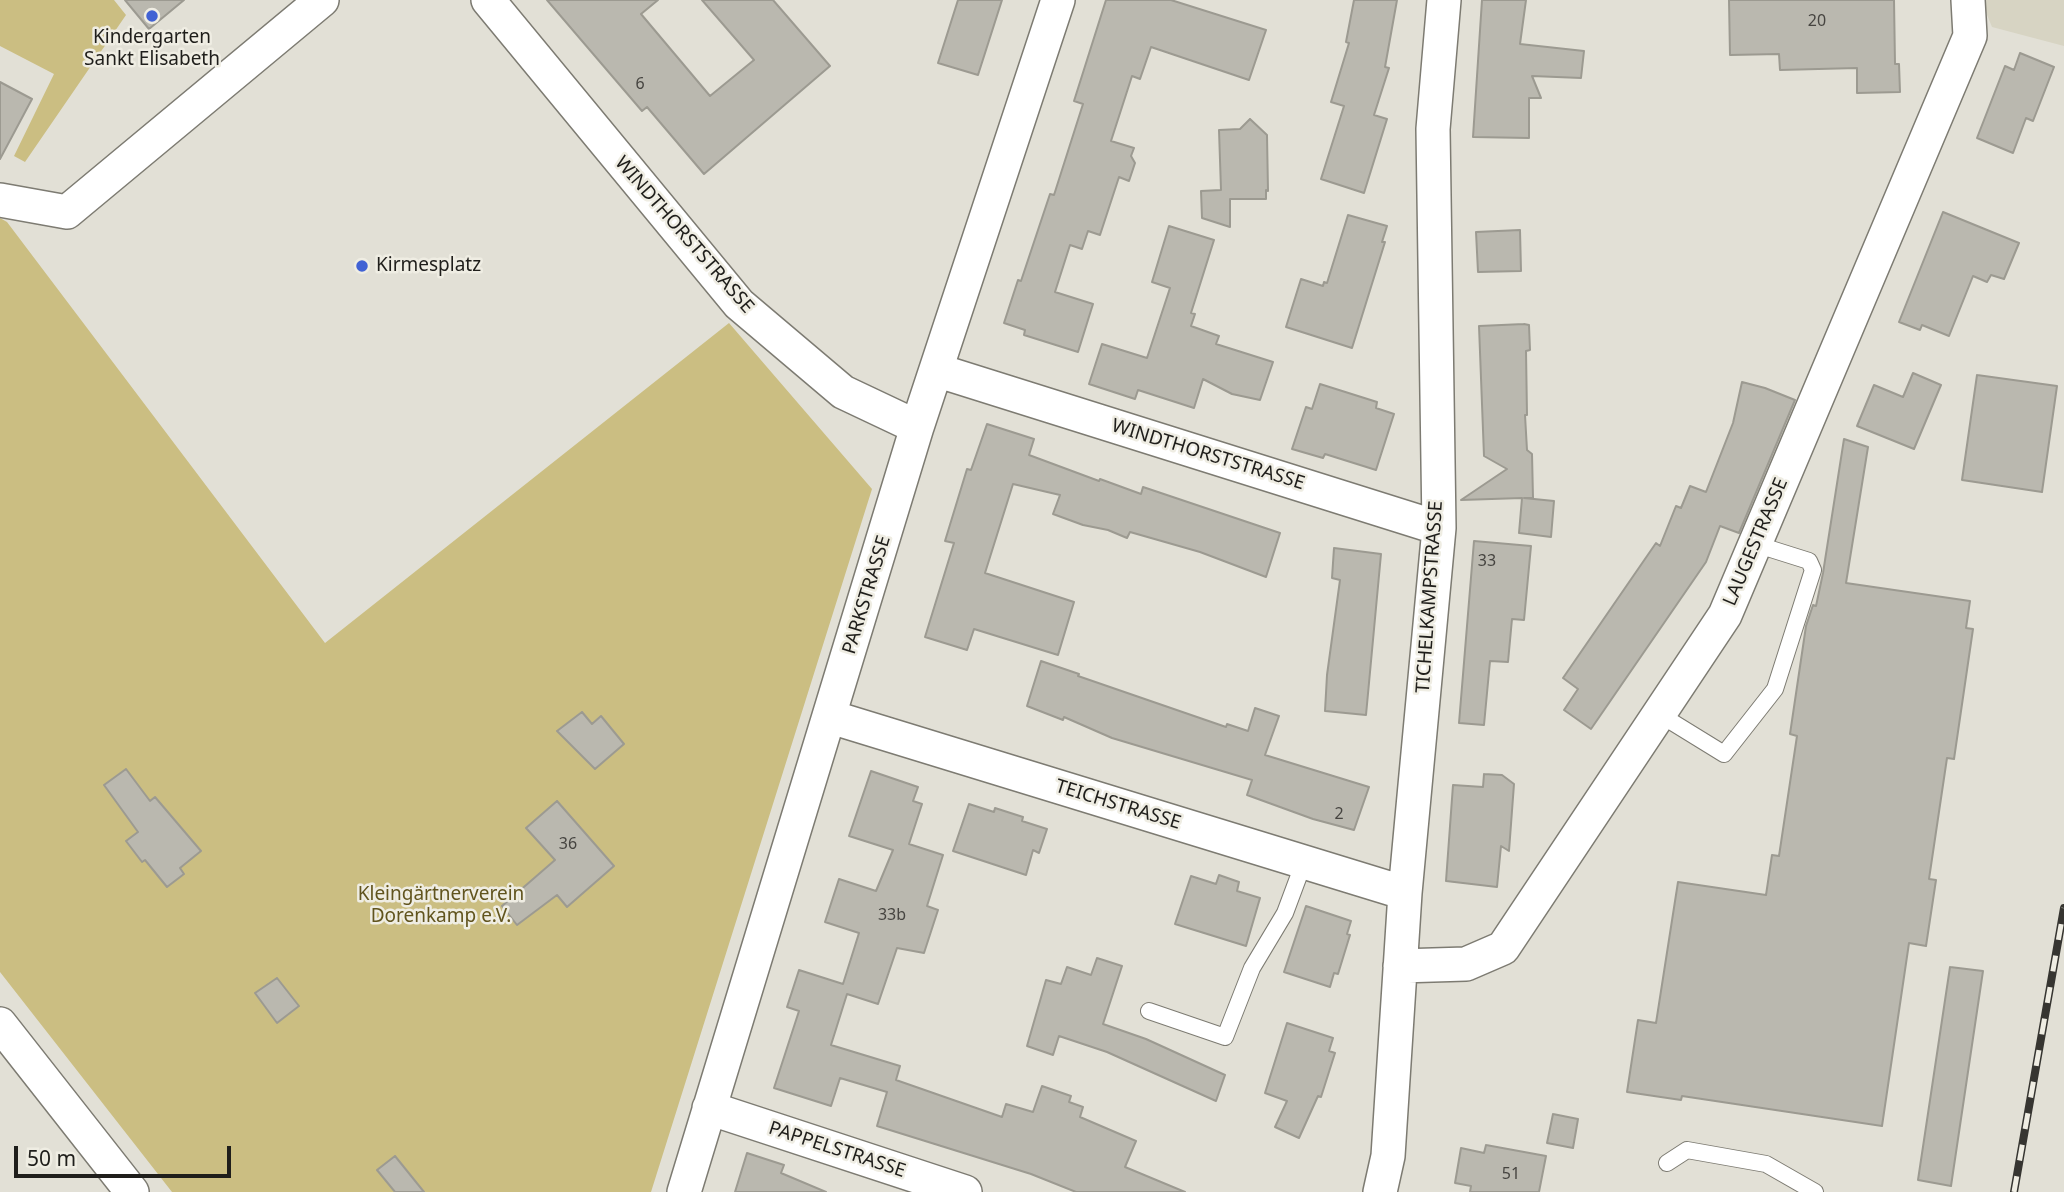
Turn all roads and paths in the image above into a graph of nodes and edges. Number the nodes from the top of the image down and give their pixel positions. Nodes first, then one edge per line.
1 (322, 0) edge
2 (1058, 0) edge
3 (1444, 0) edge
4 (1968, 0) edge
5 (500, 4) edge
6 (0, 200) edge
7 (936, 370) junction
8 (918, 426) junction
9 (1439, 528) junction
10 (1755, 544) junction
11 (1659, 715) junction
12 (831, 717) junction
13 (1304, 862) junction
14 (1405, 893) junction
15 (1400, 966) junction
16 (1149, 1011) dead end
17 (0, 1024) edge
18 (709, 1108) junction
19 (1667, 1163) dead end
20 (132, 1192) edge
21 (684, 1192) edge
22 (965, 1192) edge
23 (1380, 1192) edge
24 (1815, 1192) edge

1 - 6 street
2 - 7 street, PARKSTRASSE
3 - 9 street, TICHELKAMPSTRASSE
4 - 10 street, LAUGESTRASSE
5 - 8 street, WINDTHORSTSTRASSE
7 - 8 street, PARKSTRASSE
7 - 9 street, WINDTHORSTSTRASSE
8 - 12 street, PARKSTRASSE
9 - 14 street, TICHELKAMPSTRASSE
10 - 11 street, LAUGESTRASSE
10 - 11 lane
11 - 15 street, LAUGESTRASSE
12 - 13 street, TEICHSTRASSE
12 - 18 street, PARKSTRASSE
13 - 14 street, TEICHSTRASSE
13 - 16 lane
14 - 15 street, TICHELKAMPSTRASSE
15 - 23 street, TICHELKAMPSTRASSE
17 - 20 street
18 - 21 street, PARKSTRASSE
18 - 22 street, PAPPELSTRASSE
19 - 24 lane

